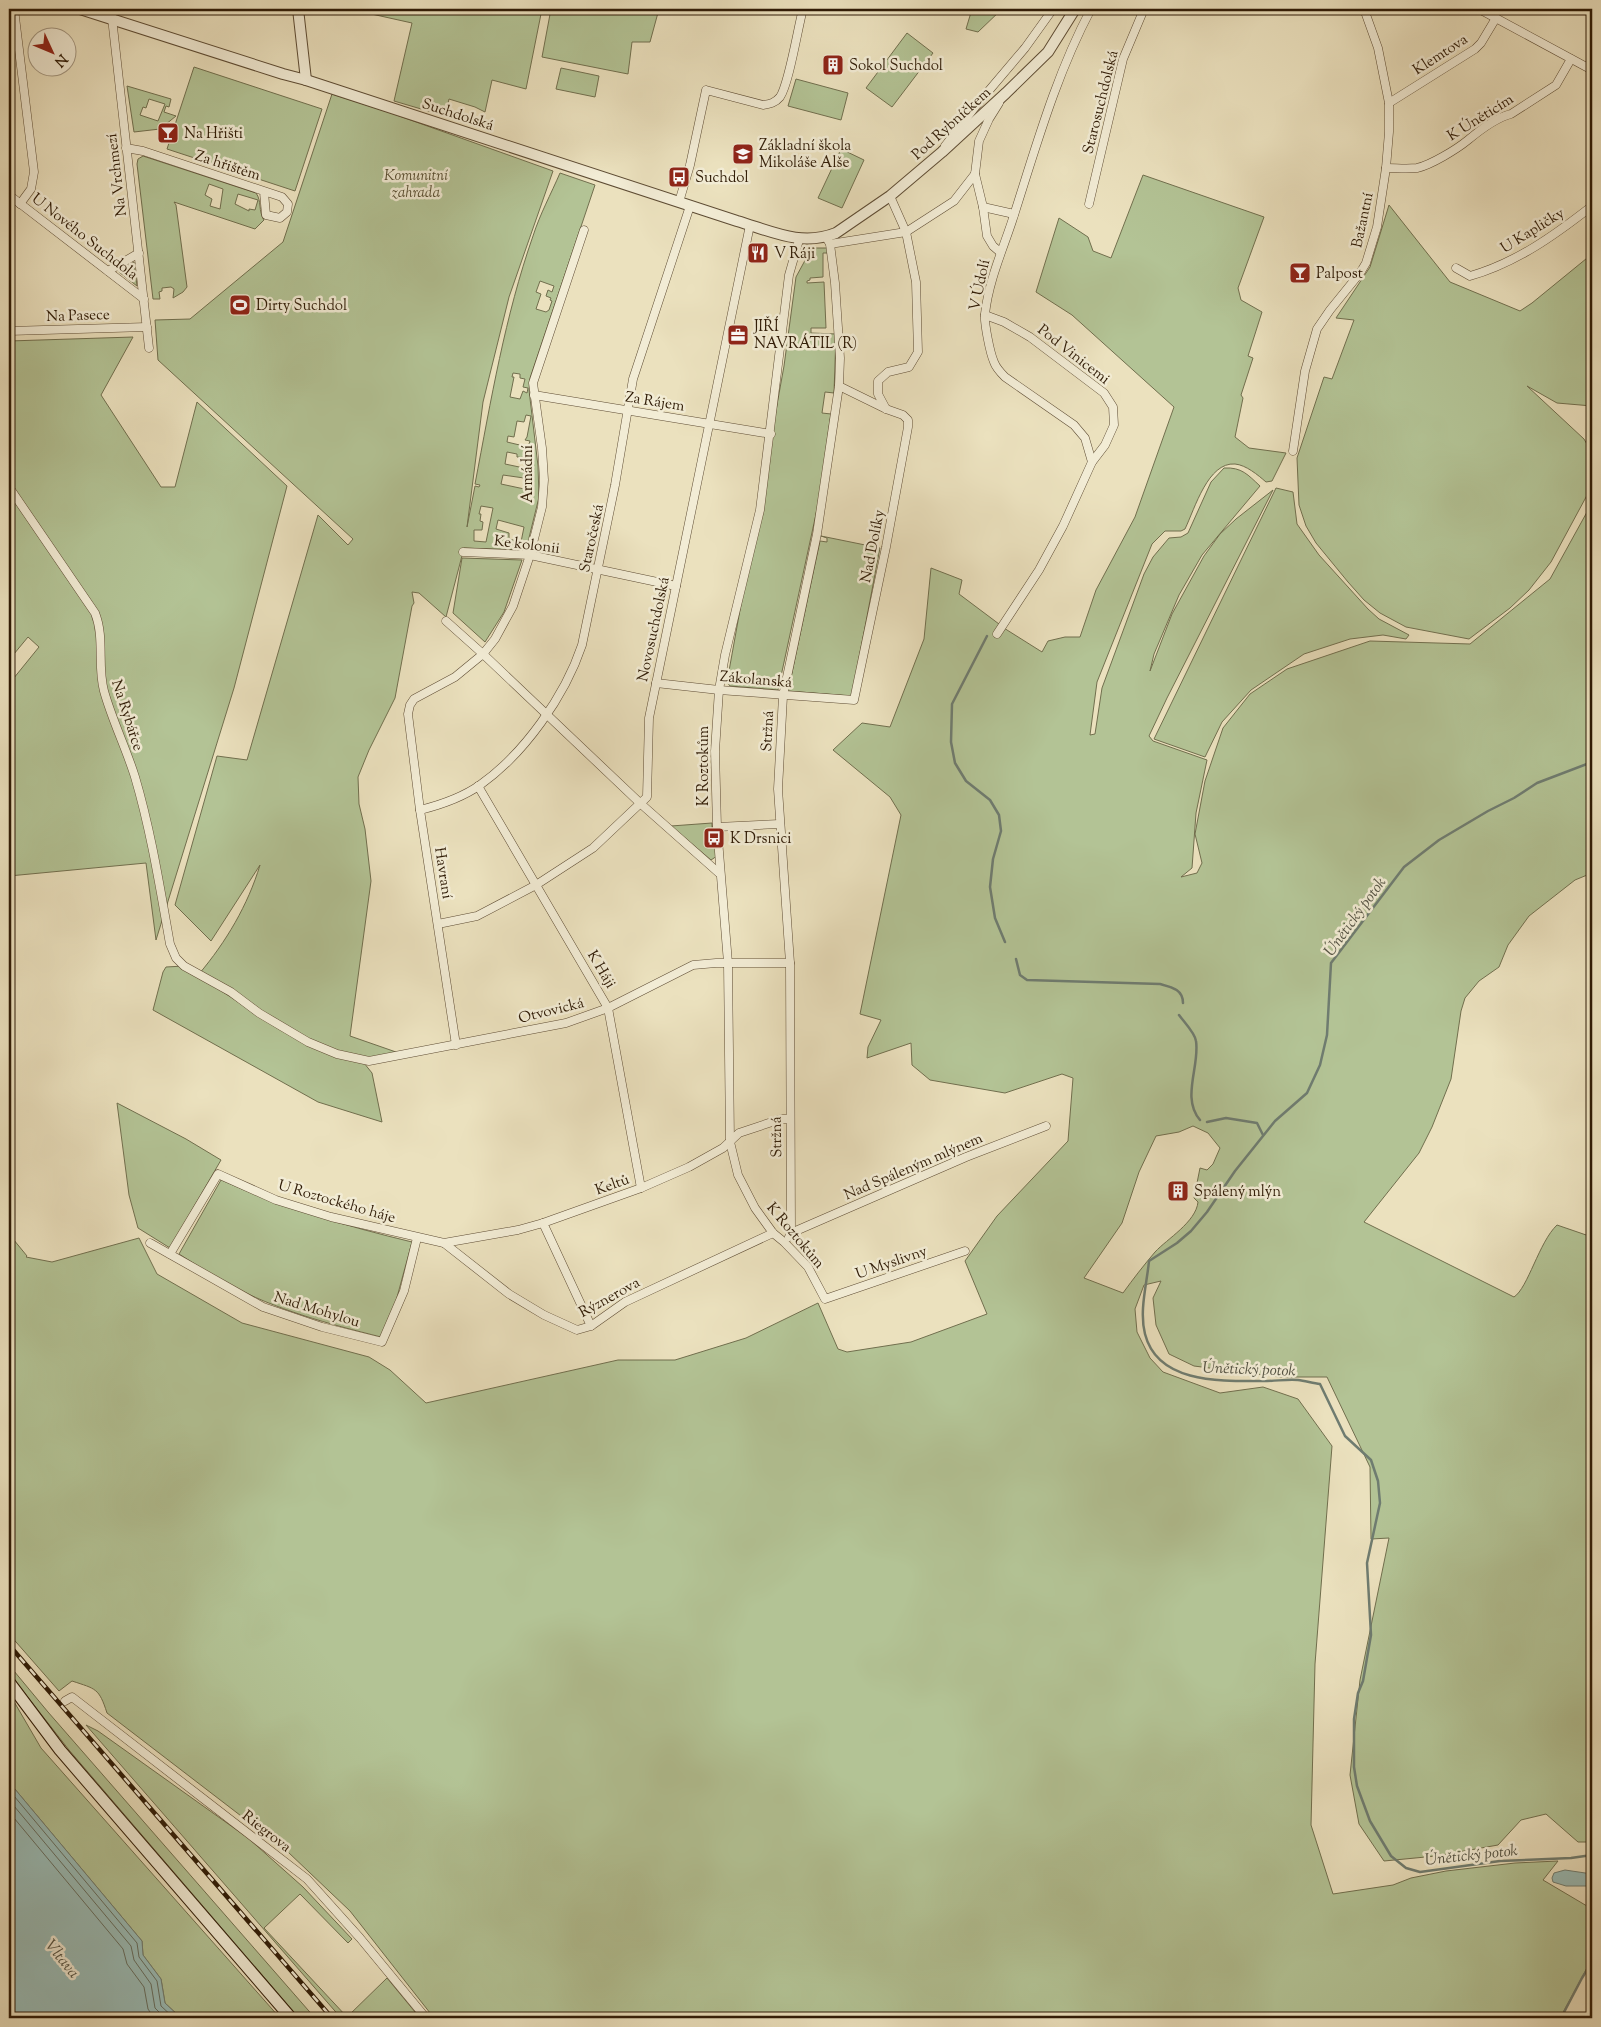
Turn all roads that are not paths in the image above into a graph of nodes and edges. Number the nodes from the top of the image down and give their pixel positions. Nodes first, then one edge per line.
1 (14, 9) edge
2 (80, 9) edge
3 (298, 9) edge
4 (803, 9) edge
5 (1053, 9) edge
6 (1075, 9) edge
7 (1091, 9) edge
8 (1144, 9) edge
9 (1364, 9) edge
10 (1479, 9) edge
11 (111, 14) edge
12 (1496, 18) junction
13 (1571, 59) junction
14 (1592, 70) edge
15 (306, 80) junction
16 (1006, 93) junction
17 (1389, 103) junction
18 (126, 148) junction
19 (942, 152) junction
20 (1386, 168) junction
21 (975, 174) junction
22 (264, 192) dead end
23 (9, 195) edge
24 (890, 196) junction
25 (679, 202) junction
26 (20, 204) junction
27 (1089, 204) dead end
28 (690, 206) junction
29 (1592, 206) edge
30 (984, 207) junction
31 (1014, 214) junction
32 (750, 225) junction
33 (584, 230) dead end
34 (906, 232) junction
35 (799, 240) junction
36 (828, 240) junction
37 (570, 241) dead end
38 (580, 245) junction
39 (1000, 252) junction
40 (139, 253) junction
41 (1456, 268) dead end
42 (108, 271) junction
43 (144, 299) junction
44 (984, 315) junction
45 (147, 326) junction
46 (9, 331) edge
47 (150, 348) dead end
48 (839, 386) junction
49 (534, 395) junction
50 (886, 409) junction
51 (628, 411) junction
52 (709, 424) junction
53 (770, 434) junction
54 (1293, 451) dead end
55 (1092, 462) junction
56 (9, 487) edge
57 (463, 552) dead end
58 (530, 555) junction
59 (598, 570) junction
60 (676, 586) junction
61 (446, 621) dead end
62 (997, 634) dead end
63 (484, 654) junction
64 (656, 683) junction
65 (719, 690) junction
66 (783, 696) junction
67 (854, 700) joint
68 (410, 705) joint
69 (546, 713) junction
70 (478, 786) junction
71 (641, 804) junction
72 (420, 810) junction
73 (780, 824) junction
74 (717, 827) junction
75 (720, 874) junction
76 (536, 885) junction
77 (438, 924) junction
78 (728, 963) junction
79 (790, 963) junction
80 (608, 1008) junction
81 (456, 1046) junction
82 (369, 1062) joint
83 (789, 1119) junction
84 (1046, 1126) dead end
85 (730, 1142) junction
86 (641, 1188) junction
87 (543, 1223) junction
88 (773, 1233) junction
89 (791, 1234) junction
90 (417, 1238) junction
91 (784, 1242) junction
92 (150, 1243) dead end
93 (444, 1243) junction
94 (965, 1251) dead end
95 (170, 1254) junction
96 (825, 1299) joint
97 (591, 1326) junction
98 (9, 1682) edge
99 (65, 1701) dead end
100 (291, 2018) edge
101 (426, 2018) edge

1 - 26 street
2 - 11 street, Suchdolská
3 - 15 street
4 - 25 street
5 - 19 street
6 - 16 street, Pod Rybníčkem
7 - 31 street, V Údolí
8 - 27 street, Starosuchdolská
9 - 17 street, Bažantní
10 - 12 street
11 - 15 street, Suchdolská
11 - 18 street, Na Vrchmezí
12 - 13 street
12 - 17 street, Klemtova
13 - 14 street
13 - 20 street, K Úněticím
15 - 25 street, Suchdolská
16 - 19 street, Pod Rybníčkem
16 - 21 street
17 - 20 street, Bažantní
18 - 22 street, Za hřištěm
18 - 40 street, Na Vrchmezí
19 - 24 street, Pod Rybníčkem
20 - 54 street, Bažantní
21 - 30 street
21 - 34 street
23 - 26 street, U Nového Suchdola
24 - 34 street
24 - 36 street, Pod Rybníčkem
25 - 28 street, Suchdolská
26 - 42 street, U Nového Suchdola
28 - 32 street, Suchdolská
28 - 51 street, Staročeská
29 - 41 street, U Kapličky
30 - 31 street
30 - 39 street
31 - 39 street, V Údolí
32 - 35 street, Suchdolská
32 - 52 street, Novosuchdolská
33 - 38 street, Armádní
34 - 36 street
34 - 50 street
35 - 36 street, Suchdolská
35 - 53 street, K Roztokům
36 - 48 street, Stržná
37 - 38 street
38 - 49 street, Armádní
39 - 44 street, V Údolí
40 - 42 street, U Nového Suchdola
40 - 43 street, Na Vrchmezí
42 - 43 street, U Nového Suchdola
43 - 45 street, Na Vrchmezí
44 - 55 street, V Údolí
44 - 55 street, Pod Vinicemi
45 - 46 street, Na Pasece
45 - 47 street
48 - 50 street, Nad Dolíky
48 - 66 street, Stržná
49 - 51 street, Za Rájem
49 - 58 street, Armádní
50 - 67 street, Nad Dolíky
51 - 52 street, Za Rájem
51 - 59 street, Staročeská
52 - 53 street, Za Rájem
52 - 60 street, Novosuchdolská
53 - 65 street, K Roztokům
55 - 62 street
56 - 82 street, Na Rybářce
57 - 58 street, Ke kolonii
58 - 59 street, Ke kolonii
58 - 63 street, Armádní
59 - 60 street, Ke kolonii
59 - 69 street, Staročeská
60 - 64 street, Novosuchdolská
61 - 63 street
63 - 68 street, Armádní
63 - 69 street
64 - 65 street, Zákolanská
64 - 71 street, Novosuchdolská
65 - 66 street, Zákolanská
65 - 74 street, K Roztokům
66 - 67 street, Zákolanská
66 - 73 street, Stržná
68 - 72 street, Havraní
69 - 70 street, Staročeská
69 - 71 street
70 - 72 street, Staročeská
70 - 76 street, K Háji
71 - 75 street
71 - 76 street
72 - 77 street, Havraní
73 - 74 street
73 - 79 street, Stržná
74 - 75 street, K Roztokům
75 - 78 street, K Roztokům
76 - 77 street
76 - 80 street, K Háji
77 - 81 street, Havraní
78 - 79 street, Otvovická
78 - 80 street, Otvovická
78 - 85 street, K Roztokům
79 - 83 street, Stržná
80 - 81 street, Otvovická
80 - 86 street, K Háji
81 - 82 street, Otvovická
83 - 85 street, Keltů
83 - 89 street, Stržná
84 - 89 street, Nad Spáleným mlýnem
85 - 86 street, Keltů
85 - 88 street, K Roztokům
86 - 87 street, Keltů
87 - 93 street, U Roztockého háje
87 - 97 street
88 - 91 street, K Roztokům
88 - 97 street, Rýznerova
89 - 91 street
90 - 93 street, U Roztockého háje
90 - 95 street, U Roztockého háje
90 - 95 street, Nad Mohylou
91 - 96 street, K Roztokům
92 - 95 street, Nad Mohylou
93 - 97 street, Rýznerova
94 - 96 street, U Myslivny
98 - 100 main road
99 - 101 street, Riegrova

